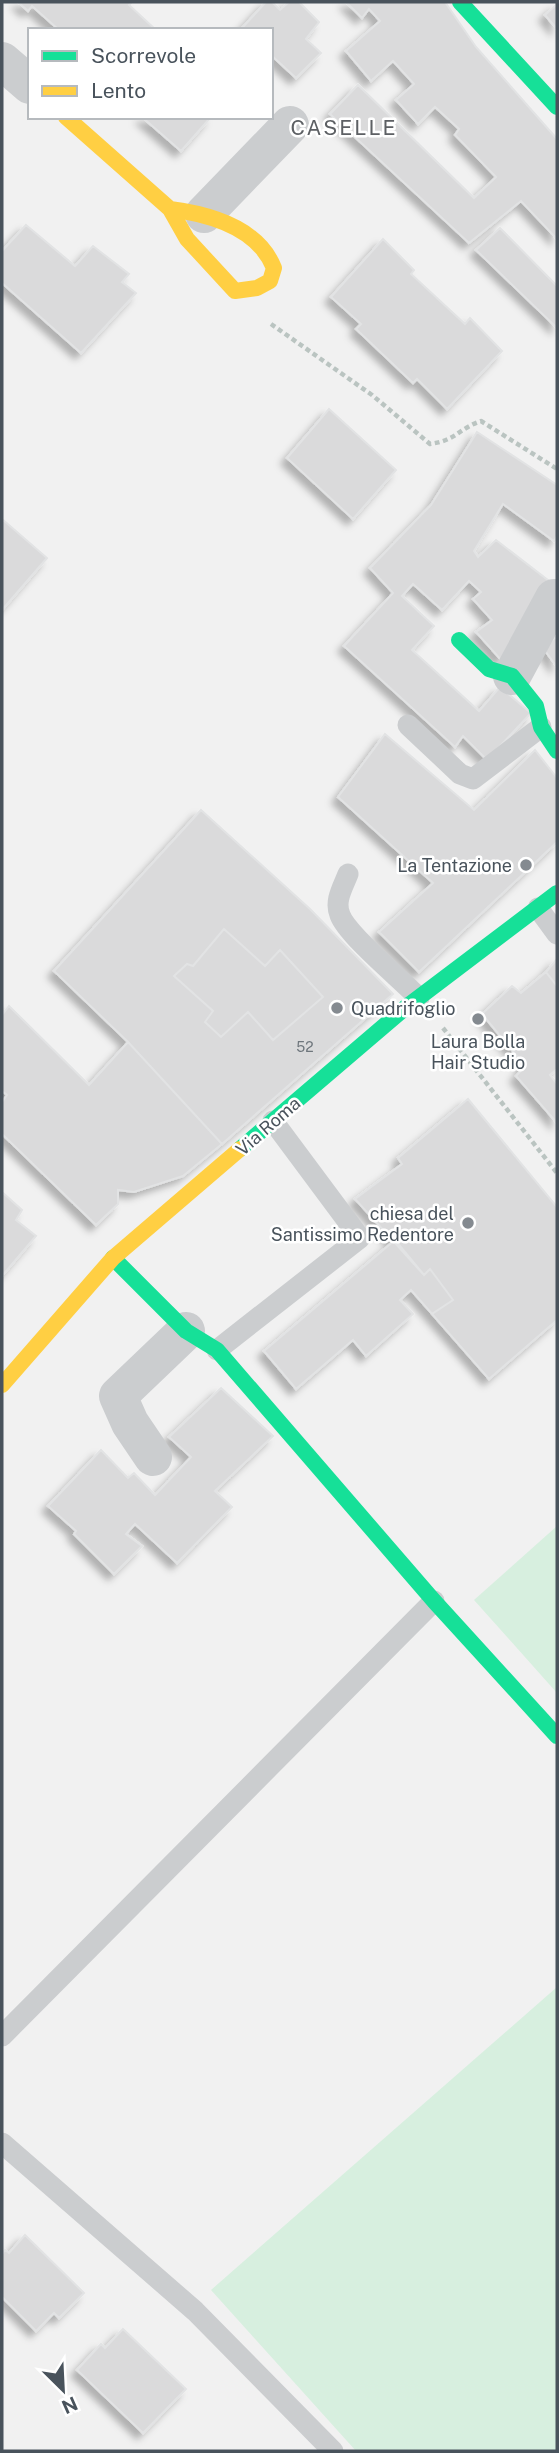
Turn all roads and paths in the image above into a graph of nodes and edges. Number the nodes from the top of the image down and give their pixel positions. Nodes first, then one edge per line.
1 (460, 2) edge
2 (2, 61) edge
3 (28, 83) edge
4 (557, 107) edge
5 (69, 119) edge
6 (290, 125) dead end
7 (187, 211) junction
8 (234, 290) junction
9 (557, 469) edge
10 (554, 598) dead end
11 (459, 640) dead end
12 (512, 676) junction
13 (408, 725) dead end
14 (552, 731) edge
15 (348, 874) dead end
16 (557, 892) edge
17 (538, 908) junction
18 (557, 934) edge
19 (419, 998) junction
20 (273, 1121) junction
21 (557, 1173) edge
22 (113, 1258) junction
23 (201, 1341) junction
24 (4, 1378) edge
25 (153, 1457) dead end
26 (435, 1601) junction
27 (557, 1736) edge
28 (2, 2036) edge
29 (2, 2143) edge
30 (333, 2451) edge

1 - 4 street
2 - 3 street
5 - 7 street
6 - 7 street
7 - 8 street
7 - 8 street
8 - 9 path
10 - 12 street
11 - 12 street
12 - 14 street
13 - 14 lane
15 - 19 lane
16 - 17 street, Via Roma
17 - 18 lane
17 - 19 street, Via Roma
19 - 20 street, Via Roma
19 - 21 path
20 - 22 street, Via Roma
20 - 23 lane
22 - 23 street
22 - 24 street, Via Roma
23 - 25 street
23 - 26 street
26 - 27 street
26 - 28 lane
29 - 30 lane

